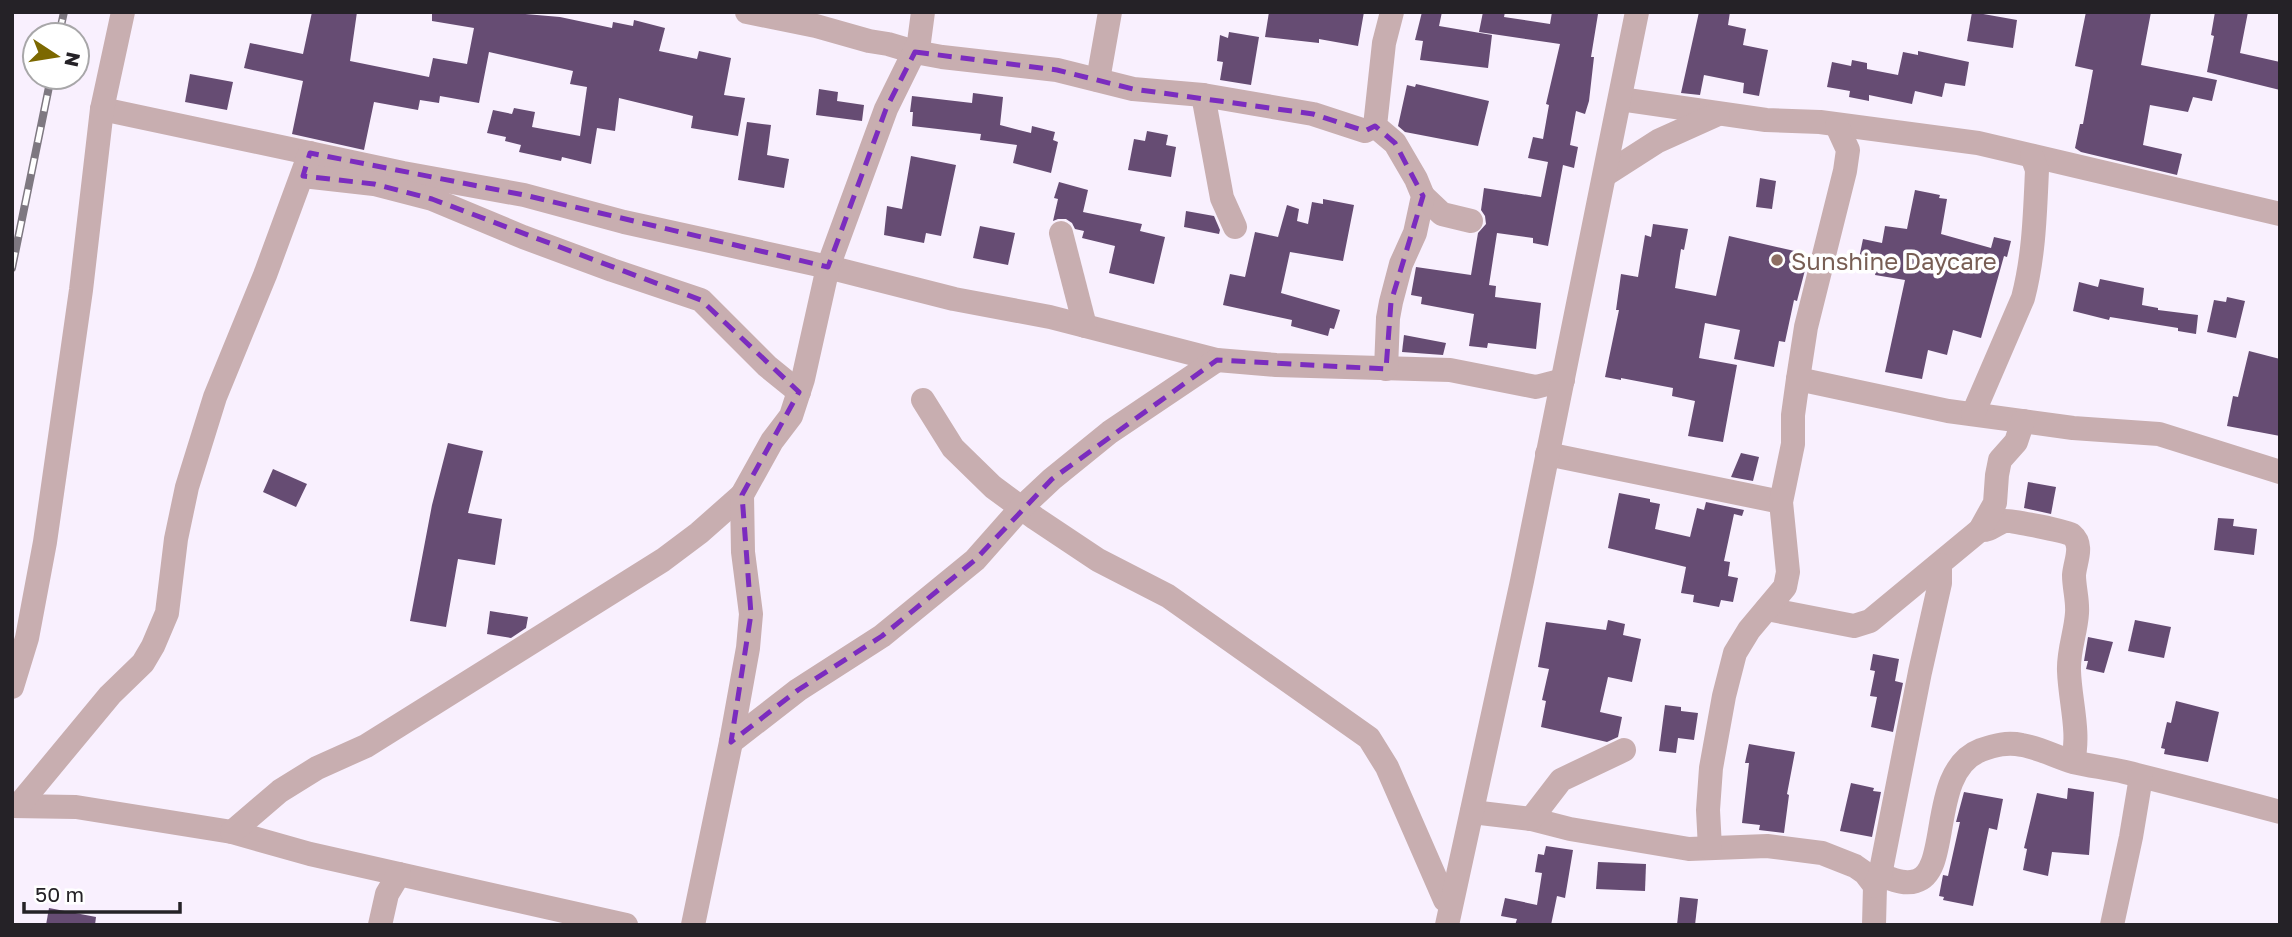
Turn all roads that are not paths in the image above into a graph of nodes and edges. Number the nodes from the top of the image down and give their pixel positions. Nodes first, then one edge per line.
1 (123, 12) edge
2 (747, 12) edge
3 (923, 12) edge
4 (1110, 12) edge
5 (1392, 12) edge
6 (1637, 12) edge
7 (915, 52) junction
8 (1098, 80) junction
9 (1203, 95) junction
10 (1619, 99) junction
11 (102, 109) junction
12 (1718, 114) junction
13 (1375, 126) junction
14 (1838, 126) junction
15 (2032, 156) junction
16 (306, 164) junction
17 (1605, 175) junction
18 (1423, 196) junction
19 (2280, 214) edge
20 (1471, 221) dead end
21 (1235, 227) dead end
22 (1060, 233) dead end
23 (828, 267) junction
24 (1085, 326) junction
25 (1217, 360) junction
26 (1386, 369) junction
27 (1798, 379) junction
28 (1563, 380) junction
29 (799, 393) junction
30 (923, 400) dead end
31 (1973, 414) junction
32 (2023, 421) junction
33 (1546, 454) junction
34 (2280, 472) edge
35 (742, 495) junction
36 (1781, 502) junction
37 (1021, 508) junction
38 (1980, 530) junction
39 (1940, 565) junction
40 (1767, 610) junction
41 (12, 687) edge
42 (731, 742) junction
43 (1624, 750) dead end
44 (2073, 761) junction
45 (2141, 777) junction
46 (15, 806) edge
47 (1472, 812) junction
48 (2280, 812) edge
49 (1531, 819) junction
50 (232, 832) junction
51 (1710, 848) junction
52 (399, 874) junction
53 (1878, 881) junction
54 (1445, 900) dead end
55 (380, 925) edge
56 (626, 925) edge
57 (693, 925) edge
58 (1447, 925) edge
59 (1874, 925) edge
60 (2112, 925) edge

1 - 11 street
2 - 7 street
3 - 7 street
4 - 8 street
5 - 13 street
6 - 10 street
7 - 8 street
7 - 23 street
8 - 9 street
9 - 13 street
9 - 21 street
10 - 12 street
10 - 17 street
11 - 16 street
11 - 41 street
12 - 14 street
12 - 17 street
13 - 18 street
14 - 15 street
14 - 27 street
15 - 19 street
15 - 31 street
16 - 23 street
16 - 29 street
16 - 46 street
17 - 28 street
18 - 20 street
18 - 26 street
22 - 24 street
23 - 24 street
23 - 29 street
24 - 25 street
25 - 26 street
25 - 37 street
26 - 28 street
27 - 31 street
27 - 36 street
28 - 33 street
29 - 35 street
30 - 37 street
31 - 32 street
32 - 34 street
32 - 38 street
33 - 36 street
33 - 47 street
35 - 42 street
35 - 50 street
36 - 40 street
37 - 42 street
37 - 54 street
38 - 39 street
38 - 44 street
39 - 40 street
39 - 53 street
40 - 51 street
42 - 57 street
43 - 49 street
44 - 45 street
44 - 53 street
45 - 48 street
45 - 60 street
46 - 50 street
47 - 49 street
47 - 58 street
49 - 51 street
50 - 52 street
51 - 53 street
52 - 55 street
52 - 56 street
53 - 59 street

